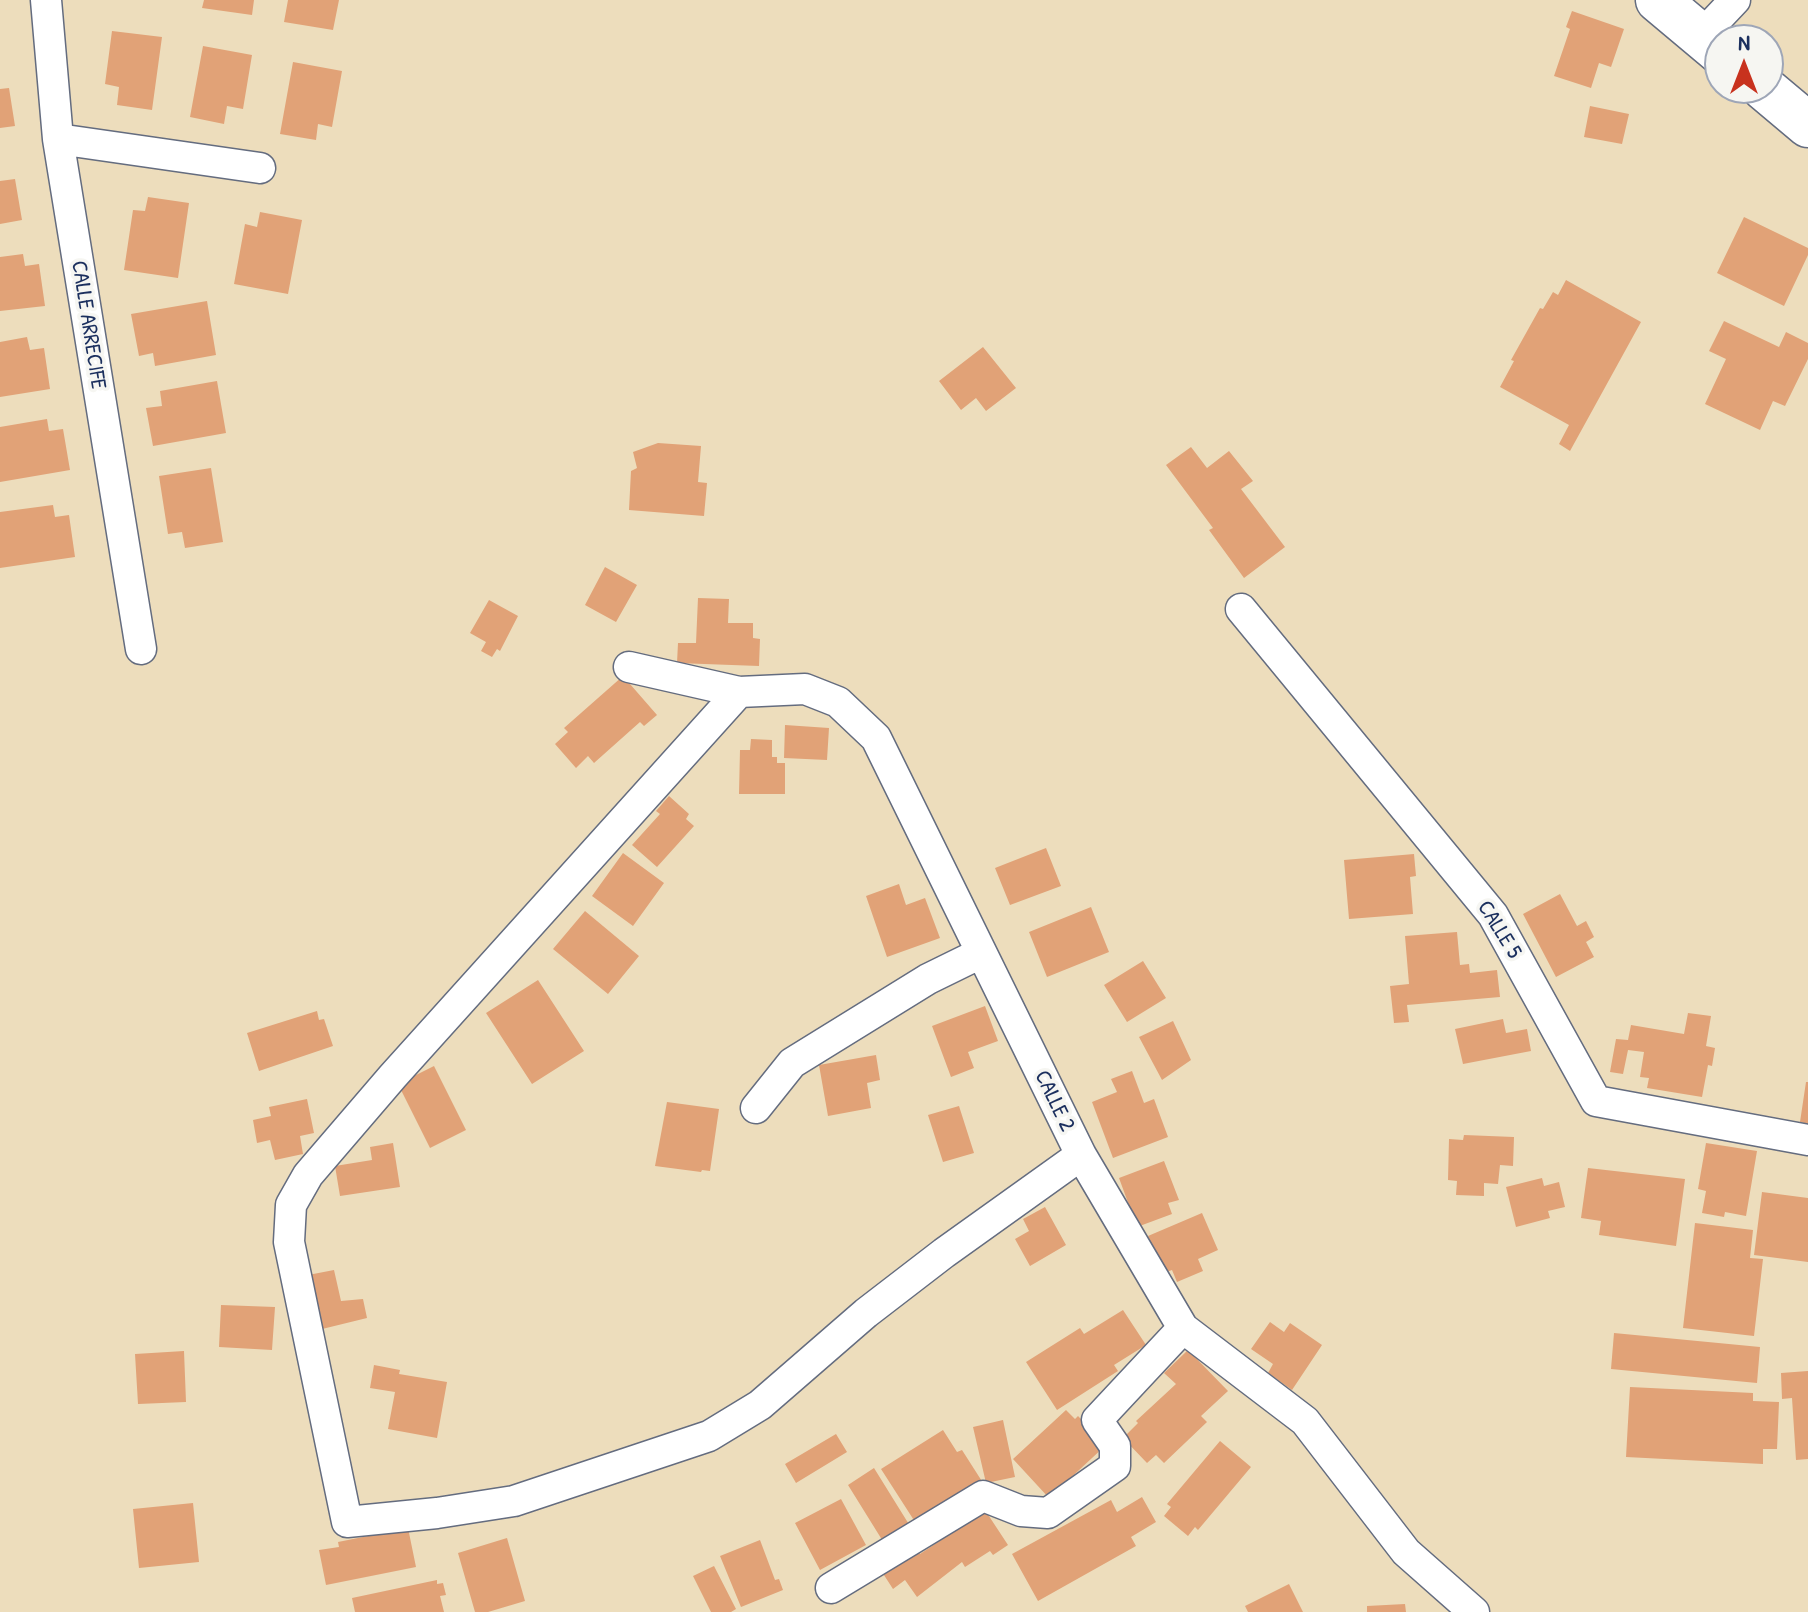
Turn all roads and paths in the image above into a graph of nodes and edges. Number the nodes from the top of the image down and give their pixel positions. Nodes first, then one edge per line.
1 (46, 0) edge
2 (1658, 0) edge
3 (1735, 0) edge
4 (1721, 24) edge
5 (1704, 39) edge
6 (1783, 104) edge
7 (1808, 125) edge
8 (58, 139) junction
9 (260, 168) dead end
10 (1241, 609) dead end
11 (141, 649) dead end
12 (629, 667) dead end
13 (739, 692) junction
14 (981, 953) junction
15 (756, 1108) dead end
16 (1808, 1140) edge
17 (1081, 1155) junction
18 (1183, 1328) junction
19 (831, 1588) dead end
20 (1474, 1612) edge

1 - 8 street, CALLE ARRECIFE
2 - 5 street
3 - 4 street
6 - 7 street
8 - 9 street
8 - 11 street, CALLE ARRECIFE
10 - 16 street, CALLE 5
12 - 13 street, CALLE 2
13 - 14 street, CALLE 2
13 - 17 street
14 - 15 street
14 - 17 street, CALLE 2
17 - 18 street, CALLE 2
18 - 19 street
18 - 20 street, CALLE 2

